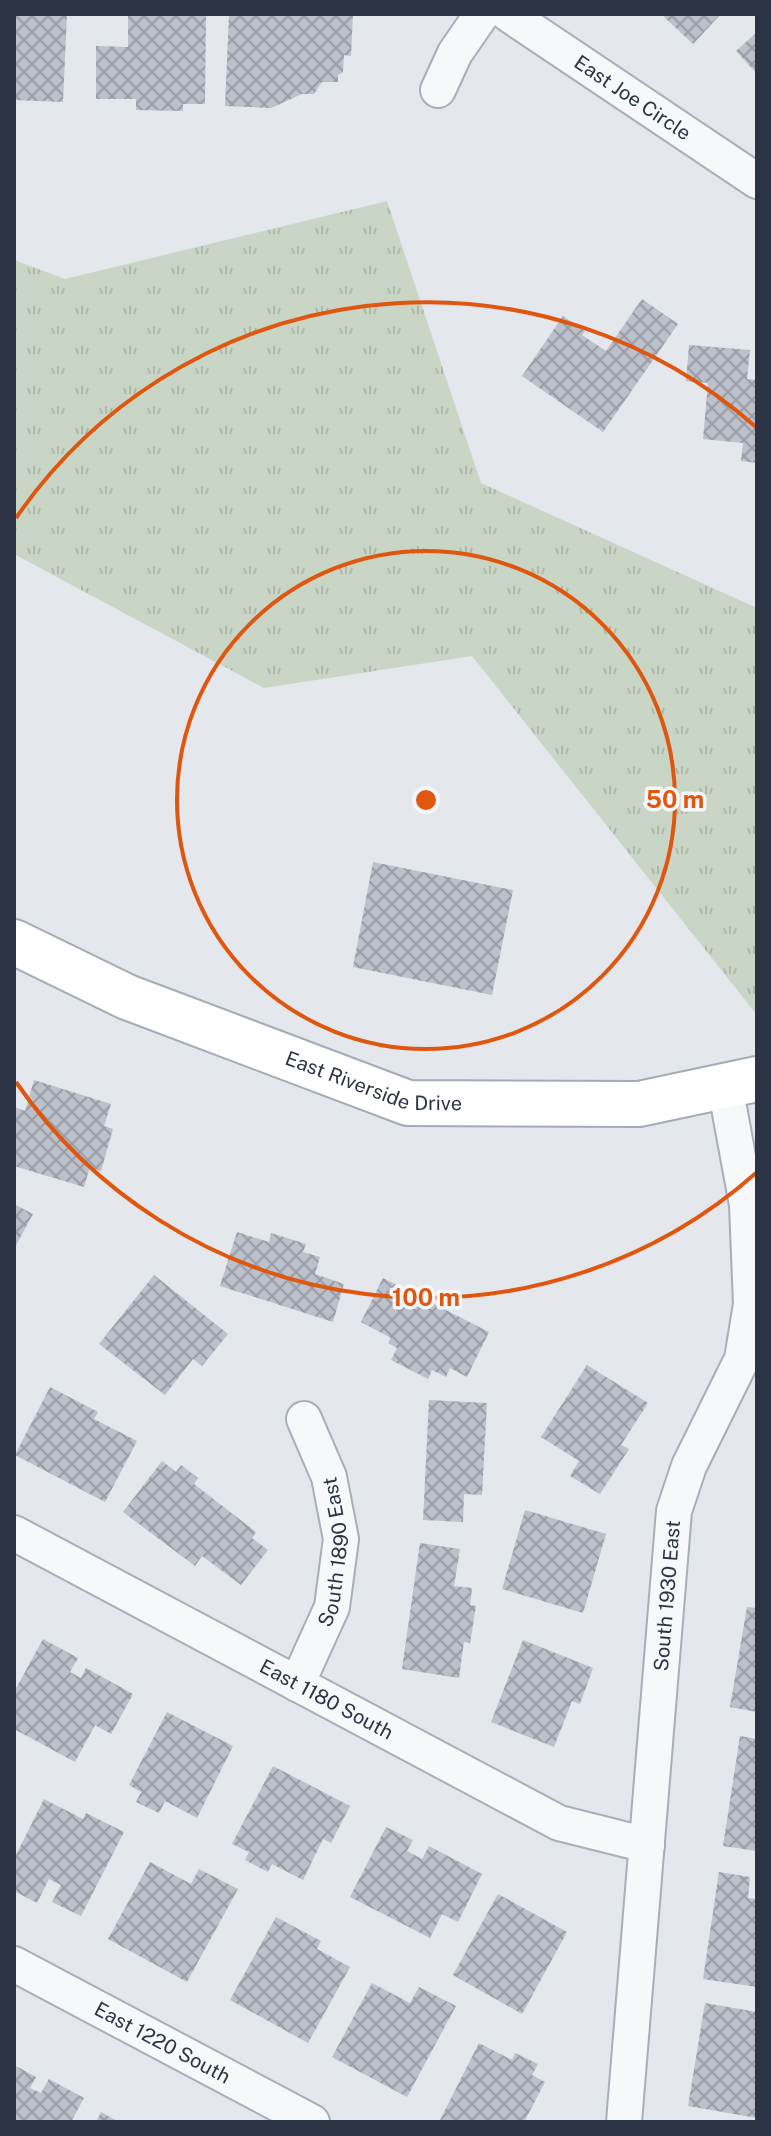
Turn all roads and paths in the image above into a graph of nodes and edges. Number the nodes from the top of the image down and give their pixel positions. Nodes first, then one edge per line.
1 (482, 14) edge
2 (508, 14) edge
3 (438, 90) dead end
4 (757, 181) edge
5 (14, 942) edge
6 (741, 1083) edge
7 (304, 1419) dead end
8 (14, 1533) edge
9 (297, 1684) junction
10 (647, 1845) junction
11 (14, 1964) edge
12 (312, 2122) edge
13 (624, 2122) edge

1 - 3 street
2 - 4 street, East Joe Circle
5 - 6 main road, East Riverside Drive
6 - 10 street, South 1930 East
7 - 9 street, South 1890 East
8 - 9 street, East 1180 South
9 - 10 street, East 1180 South
10 - 13 street, South 1930 East
11 - 12 street, East 1220 South

